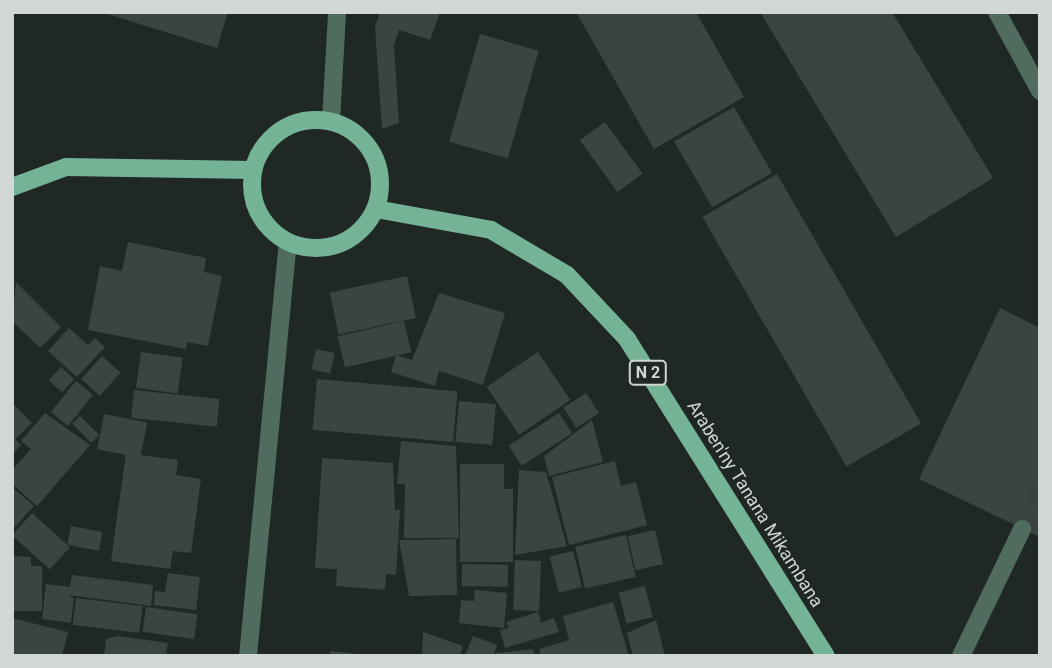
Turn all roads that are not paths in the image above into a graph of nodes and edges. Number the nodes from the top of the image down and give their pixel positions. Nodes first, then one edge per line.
1 (337, 12) edge
2 (997, 12) edge
3 (1040, 91) edge
4 (331, 121) junction
5 (253, 170) junction
6 (12, 187) edge
7 (376, 209) junction
8 (288, 243) junction
9 (1022, 529) tunnel mouth
10 (248, 656) edge
11 (826, 656) edge
12 (961, 656) edge

1 - 4 street
2 - 3 street
4 - 5 main road
4 - 7 main road
5 - 6 main road
5 - 8 main road
7 - 8 main road
7 - 11 main road, Araben'ny Tanana Mikambana / N 2
8 - 10 street
9 - 12 street

